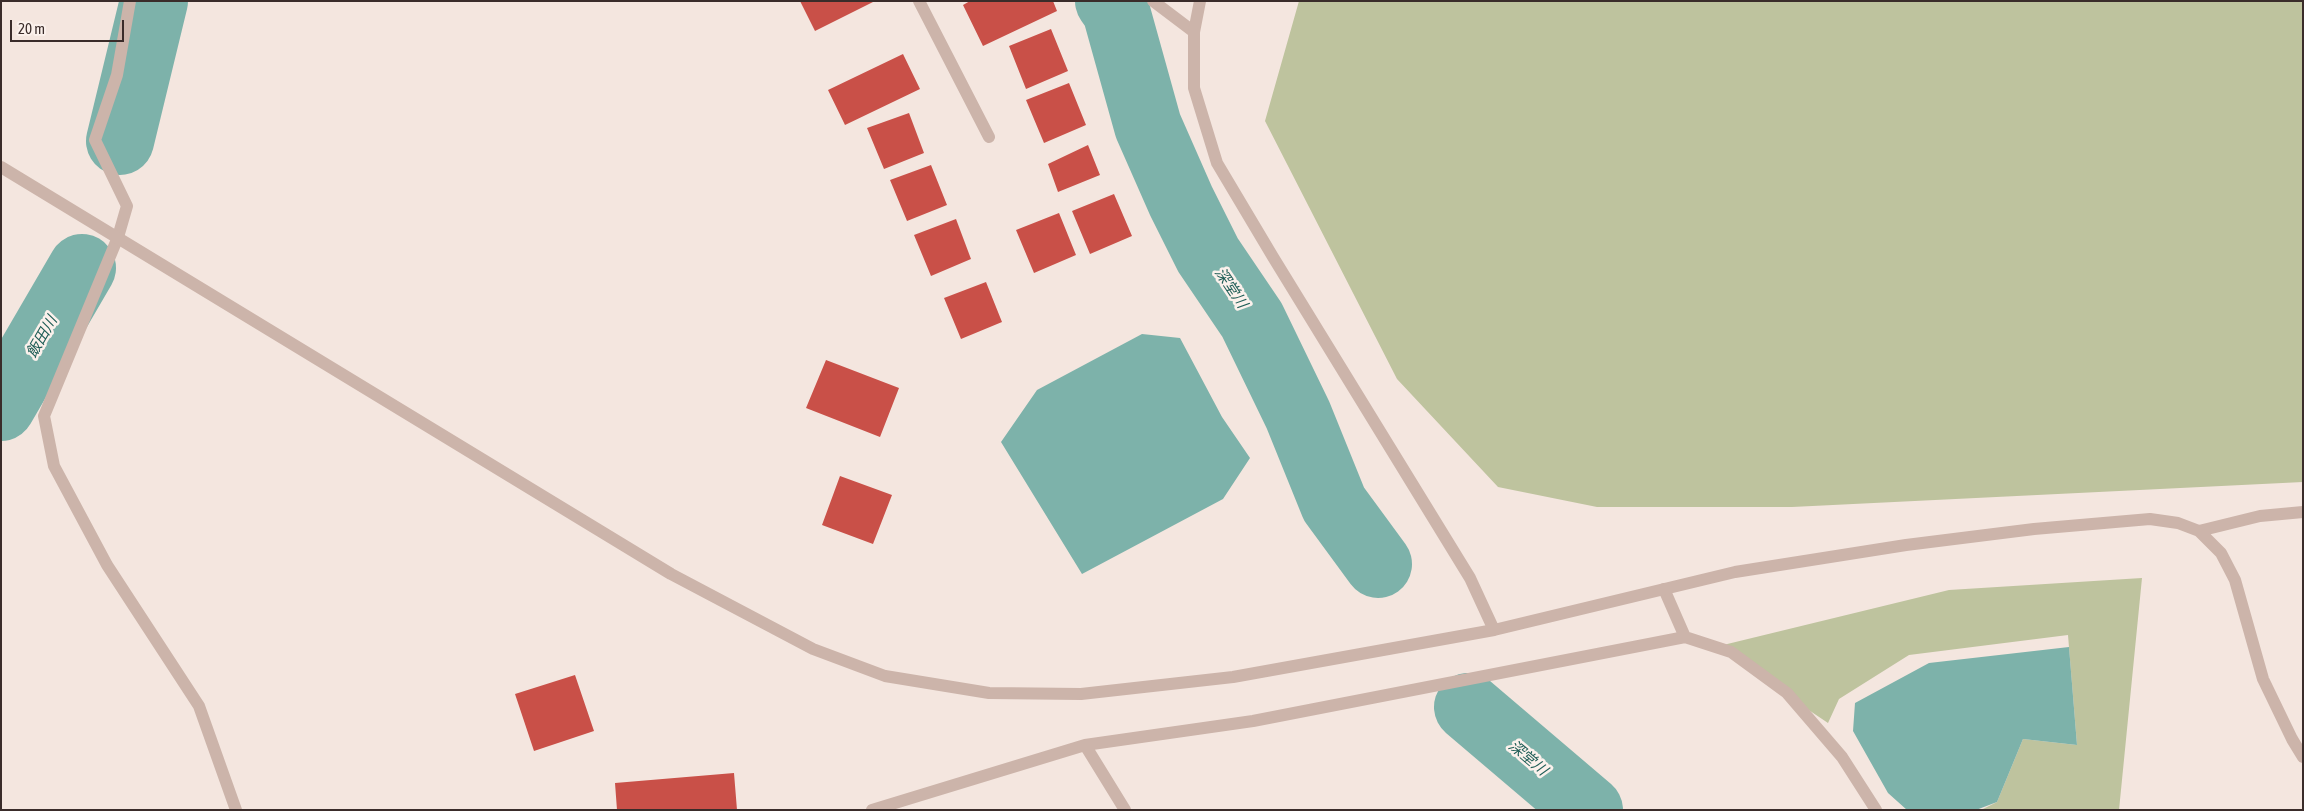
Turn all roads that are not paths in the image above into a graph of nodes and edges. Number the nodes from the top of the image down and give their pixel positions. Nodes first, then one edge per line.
1 (130, 1) edge
2 (919, 1) edge
3 (1153, 1) edge
4 (1200, 1) edge
5 (1194, 32) junction
6 (989, 137) dead end
7 (1, 167) edge
8 (118, 238) junction
9 (2303, 512) edge
10 (2199, 531) junction
11 (1664, 589) junction
12 (1494, 630) junction
13 (1685, 637) junction
14 (1085, 745) junction
15 (2303, 757) edge
16 (236, 810) edge
17 (872, 810) edge
18 (1125, 810) edge
19 (1876, 810) edge

1 - 8 street
2 - 6 street
3 - 5 street
4 - 5 street
5 - 12 street
7 - 8 street
8 - 12 street
8 - 16 street
9 - 10 street
10 - 11 street
10 - 15 street
11 - 12 street
11 - 13 street
13 - 14 street
13 - 19 street
14 - 17 street
14 - 18 street

